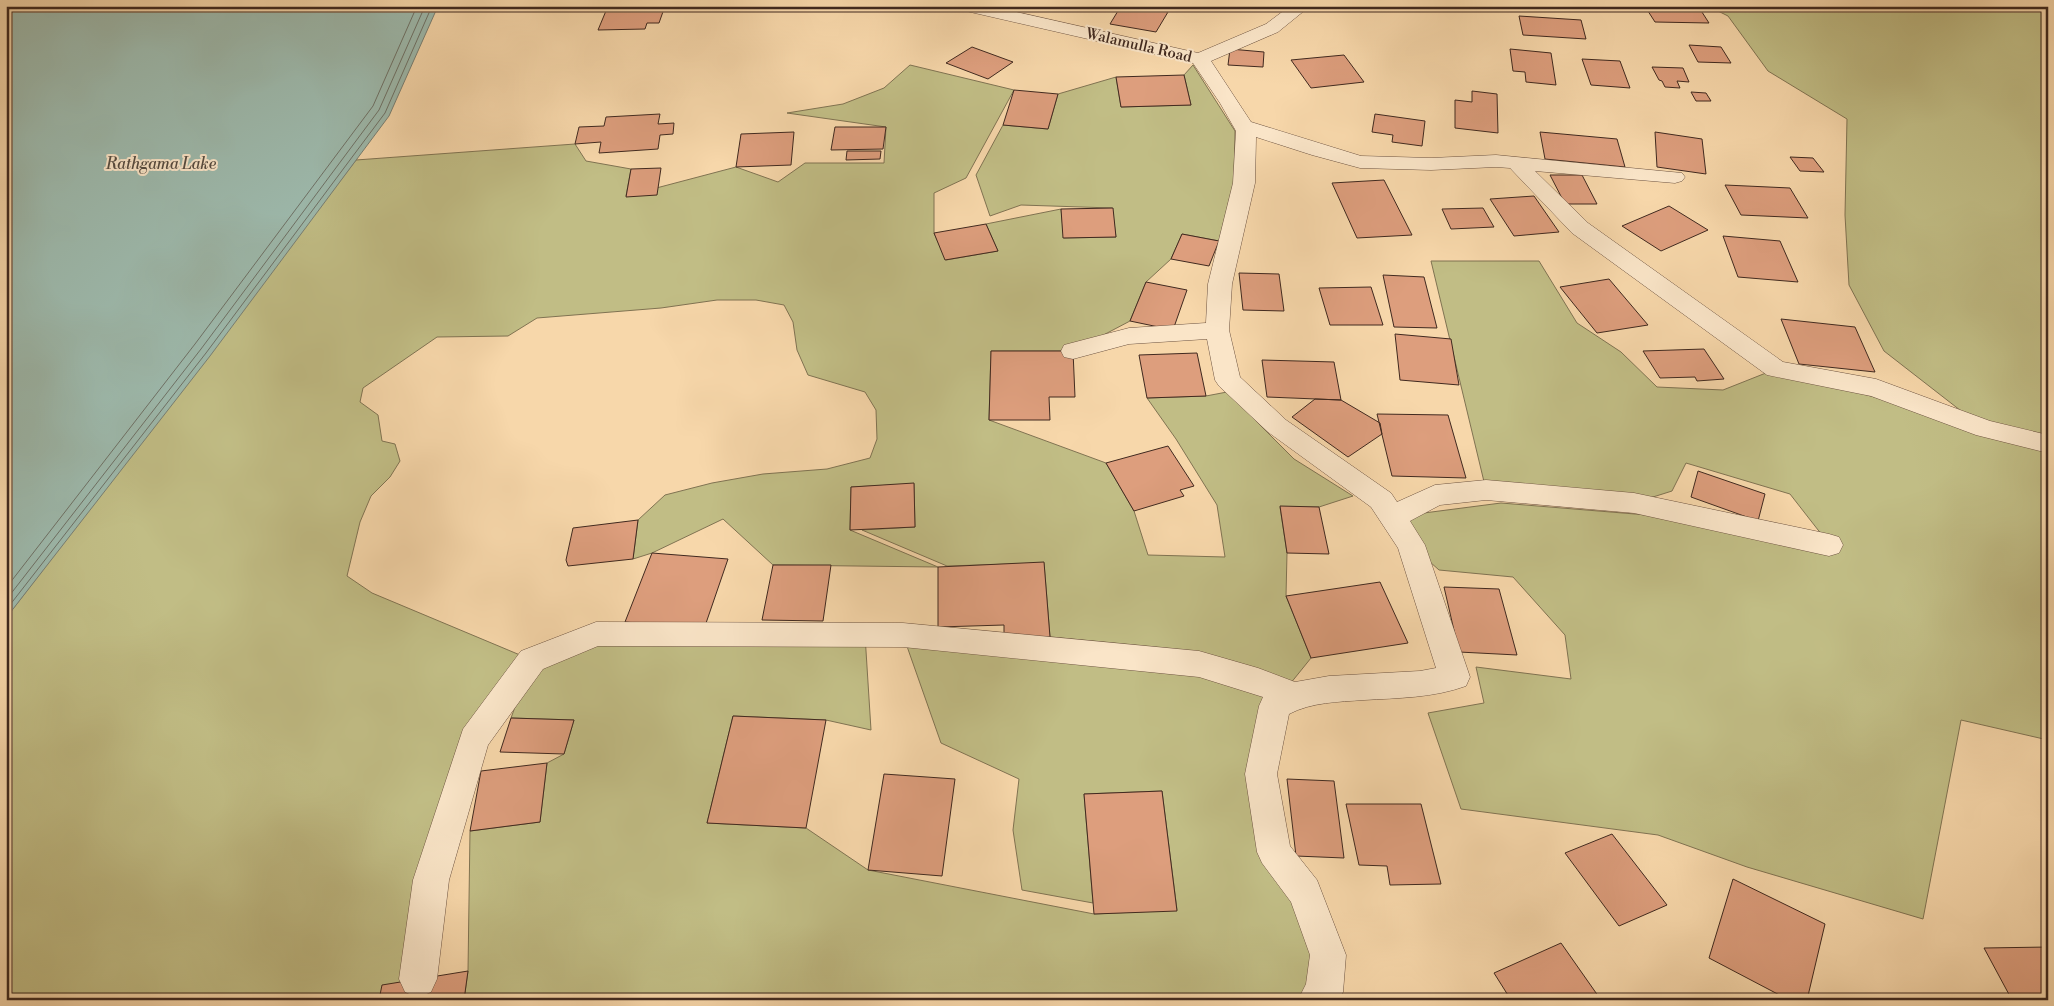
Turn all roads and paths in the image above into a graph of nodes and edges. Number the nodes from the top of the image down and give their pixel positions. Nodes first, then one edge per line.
1 (966, 6) edge
2 (1301, 6) edge
3 (1200, 59) junction
4 (1243, 126) junction
5 (1516, 163) junction
6 (1675, 177) dead end
7 (1217, 330) junction
8 (1072, 351) dead end
9 (2048, 444) edge
10 (1393, 517) junction
11 (1830, 545) dead end
12 (1294, 696) junction
13 (418, 979) dead end
14 (1317, 1000) edge

1 - 3 street, Walamulla Road
2 - 3 street, Walamulla Road
3 - 4 street
4 - 5 street
4 - 7 street
5 - 6 street
5 - 9 street
7 - 8 street
7 - 10 street
10 - 11 street
10 - 12 street
12 - 13 street
12 - 14 street

